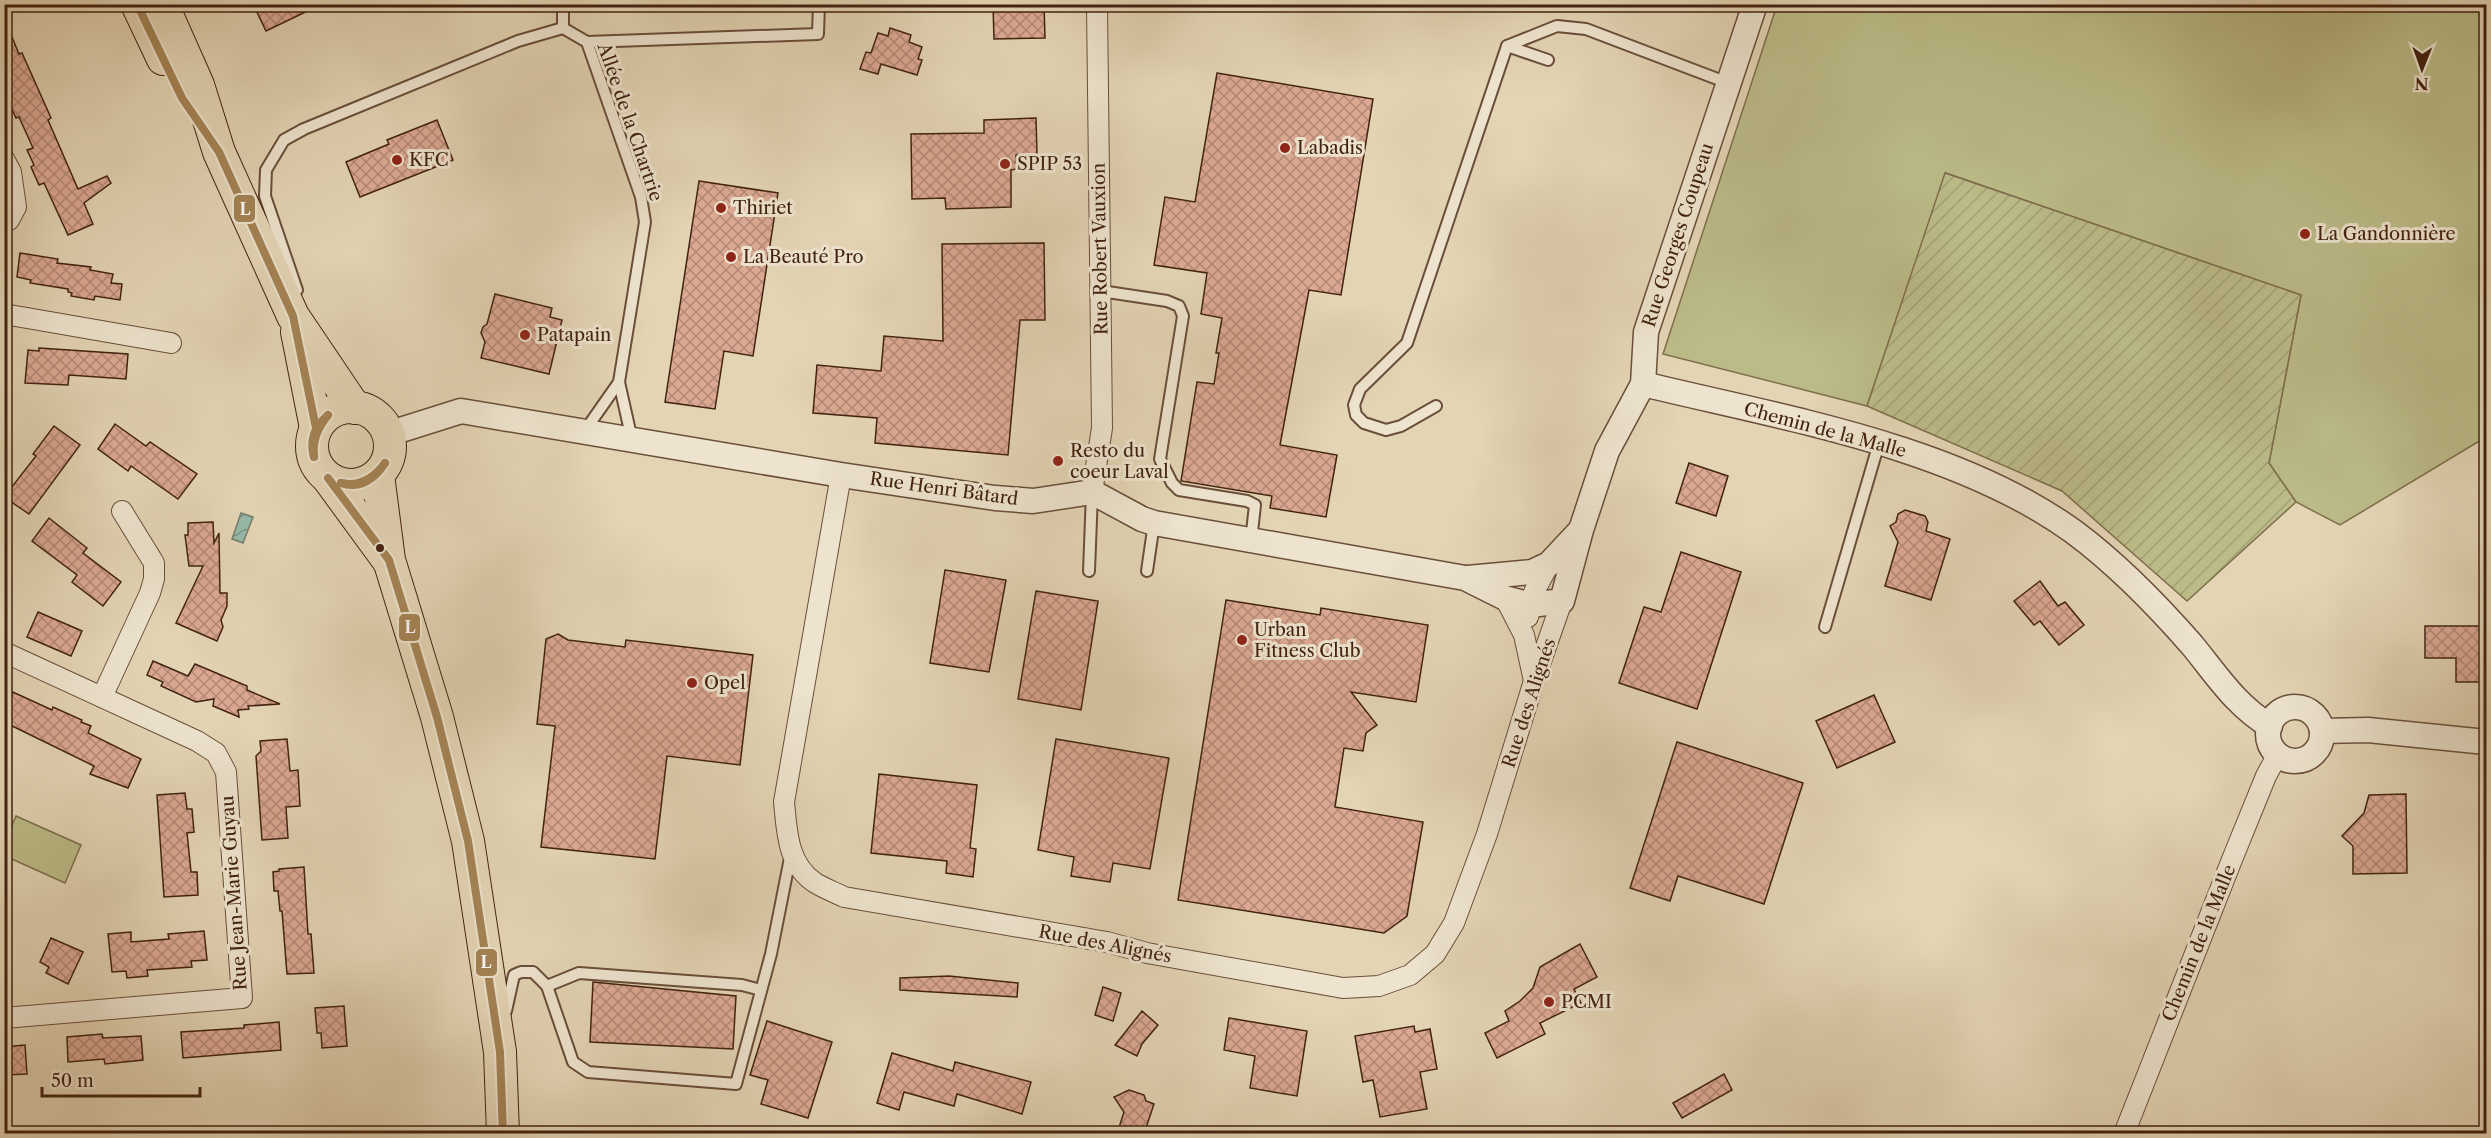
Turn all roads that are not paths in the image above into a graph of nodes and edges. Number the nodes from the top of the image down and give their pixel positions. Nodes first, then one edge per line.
1 (137, 4) edge
2 (162, 4) edge
3 (563, 4) edge
4 (819, 4) edge
5 (1097, 4) edge
6 (1755, 4) edge
7 (563, 28) junction
8 (587, 42) junction
9 (1507, 46) junction
10 (1548, 60) dead end
11 (1728, 83) junction
12 (219, 152) junction
13 (4, 159) edge
14 (4, 221) edge
15 (1101, 291) junction
16 (299, 307) junction
17 (4, 314) edge
18 (171, 343) dead end
19 (620, 382) junction
20 (1643, 384) junction
21 (1436, 405) dead end
22 (355, 408) junction
23 (316, 428) junction
24 (584, 432) junction
25 (388, 434) junction
26 (632, 440) junction
27 (1879, 441) junction
28 (378, 475) junction
29 (841, 475) junction
30 (328, 478) junction
31 (1092, 492) junction
32 (123, 511) dead end
33 (1154, 523) junction
34 (1581, 530) junction
35 (1251, 541) junction
36 (389, 560) junction
37 (1549, 564) junction
38 (1089, 571) dead end
39 (1147, 571) dead end
40 (1466, 578) junction
41 (1505, 598) junction
42 (1562, 601) junction
43 (1531, 605) junction
44 (1825, 627) dead end
45 (1524, 635) junction
46 (4, 652) edge
47 (1534, 681) junction
48 (102, 698) junction
49 (2270, 726) junction
50 (2322, 731) junction
51 (2487, 742) edge
52 (2278, 754) junction
53 (791, 852) junction
54 (547, 986) junction
55 (761, 990) junction
56 (4, 1018) edge
57 (500, 1052) junction
58 (503, 1134) edge
59 (2124, 1134) edge

1 - 12 main road
2 - 12 main road
3 - 7 lane
4 - 8 lane
5 - 15 street, Rue Robert Vauxion
6 - 11 street, Rue Georges Coupeau
7 - 8 lane, Allée de la Chartrie
7 - 16 lane
8 - 19 lane, Allée de la Chartrie
9 - 10 lane
9 - 11 lane
9 - 21 lane
11 - 20 street, Rue Georges Coupeau
12 - 16 main road
13 - 14 street
15 - 31 street, Rue Robert Vauxion
15 - 35 lane
16 - 22 main road
16 - 23 main road
17 - 18 street
19 - 24 lane, Allée de la Chartrie
19 - 26 lane
20 - 27 street, Chemin de la Malle
20 - 34 street, Rue Georges Coupeau
22 - 23 main road
22 - 25 main road
23 - 30 main road
24 - 25 street, Rue Henri Bâtard
24 - 26 street, Rue Henri Bâtard
25 - 28 main road
26 - 29 street, Rue Henri Bâtard
27 - 44 lane
27 - 49 street, Chemin de la Malle
28 - 30 main road
28 - 36 main road
29 - 31 street, Rue Henri Bâtard
29 - 53 street, Rue des Alignés
30 - 36 main road
31 - 33 street
31 - 38 lane
32 - 48 street
33 - 35 street
33 - 39 lane
34 - 37 street
34 - 42 street, Rue Georges Coupeau
35 - 40 street
36 - 57 main road
37 - 40 street
37 - 43 street
40 - 41 street
41 - 43 street
41 - 45 street
42 - 43 street
42 - 47 street, Rue des Alignés
43 - 45 street
45 - 47 street
46 - 48 street, Rue Jean-Marie Guyau
47 - 53 street, Rue des Alignés
48 - 56 street, Rue Jean-Marie Guyau
49 - 50 street
49 - 52 street
50 - 51 street
50 - 52 street
52 - 59 street, Chemin de la Malle
53 - 55 lane
54 - 55 lane
54 - 55 lane
54 - 57 lane
57 - 58 main road

